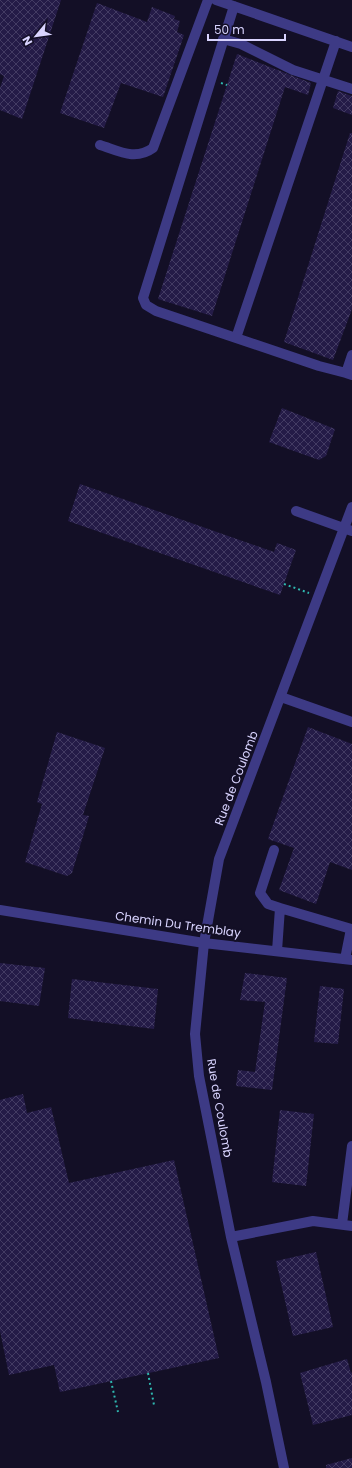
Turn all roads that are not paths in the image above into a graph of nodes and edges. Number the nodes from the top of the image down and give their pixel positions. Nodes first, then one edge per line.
1 (208, 0) edge
2 (216, 0) edge
3 (234, 6) junction
4 (223, 39) junction
5 (336, 41) junction
6 (352, 47) edge
7 (323, 80) junction
8 (352, 90) edge
9 (100, 145) dead end
10 (236, 338) junction
11 (352, 355) edge
12 (349, 374) edge
13 (352, 507) edge
14 (296, 511) dead end
15 (348, 530) edge
16 (281, 698) junction
17 (352, 722) edge
18 (274, 850) dead end
19 (280, 908) junction
20 (0, 910) edge
21 (351, 927) edge
22 (204, 943) junction
23 (277, 951) junction
24 (348, 959) edge
25 (352, 1146) edge
26 (349, 1201) edge
27 (347, 1225) edge
28 (231, 1237) junction
29 (284, 1468) edge

1 - 9 street
2 - 3 street
3 - 4 street
3 - 5 street
4 - 7 street
4 - 10 street
5 - 6 street
5 - 7 street
7 - 8 street
7 - 10 street
10 - 12 street
11 - 12 street
13 - 15 street, Rue de Coulomb
14 - 15 street
15 - 16 street, Rue de Coulomb
16 - 17 street
16 - 22 street, Rue de Coulomb
18 - 19 street
19 - 21 street
19 - 23 street
20 - 22 street, Chemin Du Tremblay
21 - 24 street
22 - 23 street, Chemin Du Tremblay
22 - 28 street, Rue de Coulomb
23 - 24 street, Chemin Du Tremblay
25 - 26 street
26 - 27 street
27 - 28 street
28 - 29 street, Rue de Coulomb

